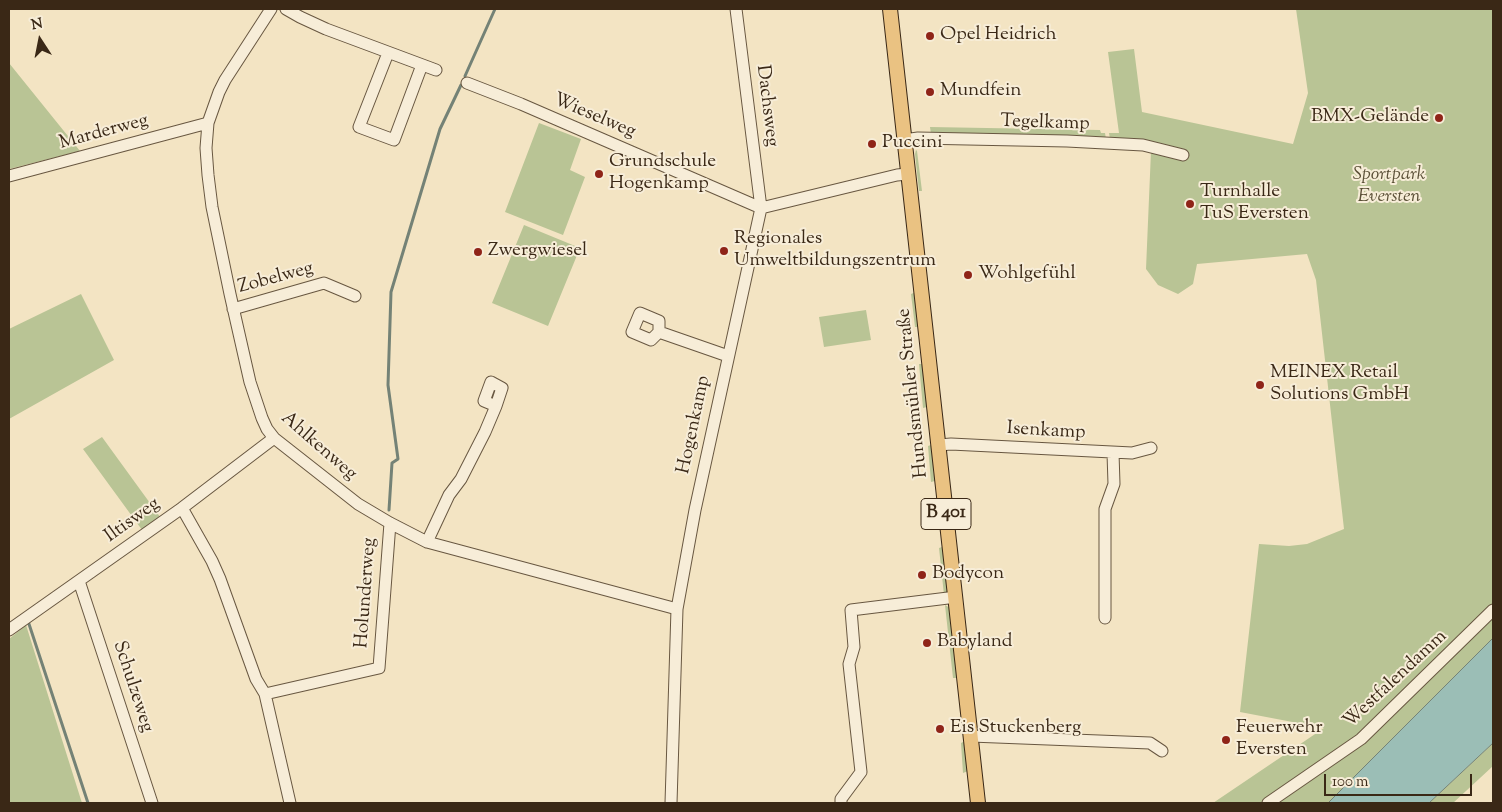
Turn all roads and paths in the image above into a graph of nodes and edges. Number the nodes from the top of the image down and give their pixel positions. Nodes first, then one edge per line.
1 (271, 9) edge
2 (286, 9) edge
3 (736, 9) edge
4 (890, 9) edge
5 (388, 53) junction
6 (422, 65) junction
7 (436, 70) dead end
8 (467, 83) dead end
9 (208, 123) junction
10 (904, 140) junction
11 (1183, 155) dead end
12 (908, 174) junction
13 (9, 176) edge
14 (761, 208) junction
15 (356, 296) dead end
16 (233, 309) junction
17 (659, 332) dead end
18 (728, 356) junction
19 (496, 406) dead end
20 (274, 438) junction
21 (939, 445) junction
22 (1151, 448) dead end
23 (1113, 453) junction
24 (182, 508) junction
25 (390, 523) junction
26 (427, 542) junction
27 (79, 581) junction
28 (956, 597) junction
29 (677, 609) junction
30 (1493, 610) edge
31 (1105, 618) dead end
32 (9, 630) edge
33 (265, 694) junction
34 (971, 736) junction
35 (1162, 751) dead end
36 (152, 803) edge
37 (290, 803) edge
38 (671, 803) edge
39 (841, 803) edge
40 (978, 803) edge
41 (1268, 803) edge

1 - 9 street, Ahlkenweg
2 - 5 street
3 - 14 street, Dachsweg
4 - 10 main road, Hundsmühler Straße / B 401
5 - 6 street
5 - 6 street
6 - 7 street
8 - 14 street, Wieselweg
9 - 13 street, Marderweg
9 - 16 street, Ahlkenweg
10 - 11 street, Tegelkamp
10 - 12 main road, Hundsmühler Straße / B 401
12 - 14 street
12 - 21 main road, Hundsmühler Straße / B 401
14 - 18 street, Hogenkamp
15 - 16 street, Zobelweg
16 - 20 street, Ahlkenweg
17 - 18 street
18 - 29 street, Hogenkamp
19 - 26 street
20 - 24 street, Iltisweg
20 - 25 street, Ahlkenweg
21 - 23 street, Isenkamp
21 - 28 main road, Hundsmühler Straße / B 401
22 - 23 street, Isenkamp
23 - 31 street
24 - 27 street, Iltisweg
24 - 33 street
25 - 26 street, Ahlkenweg
25 - 33 street, Holunderweg
26 - 29 street, Ahlkenweg
27 - 32 street, Iltisweg
27 - 36 street, Schulzeweg
28 - 34 main road, Hundsmühler Straße / B 401
28 - 39 street
29 - 38 street, Hogenkamp
30 - 41 street, Westfalendamm
33 - 37 street
34 - 35 street
34 - 40 main road, Hundsmühler Straße / B 401

